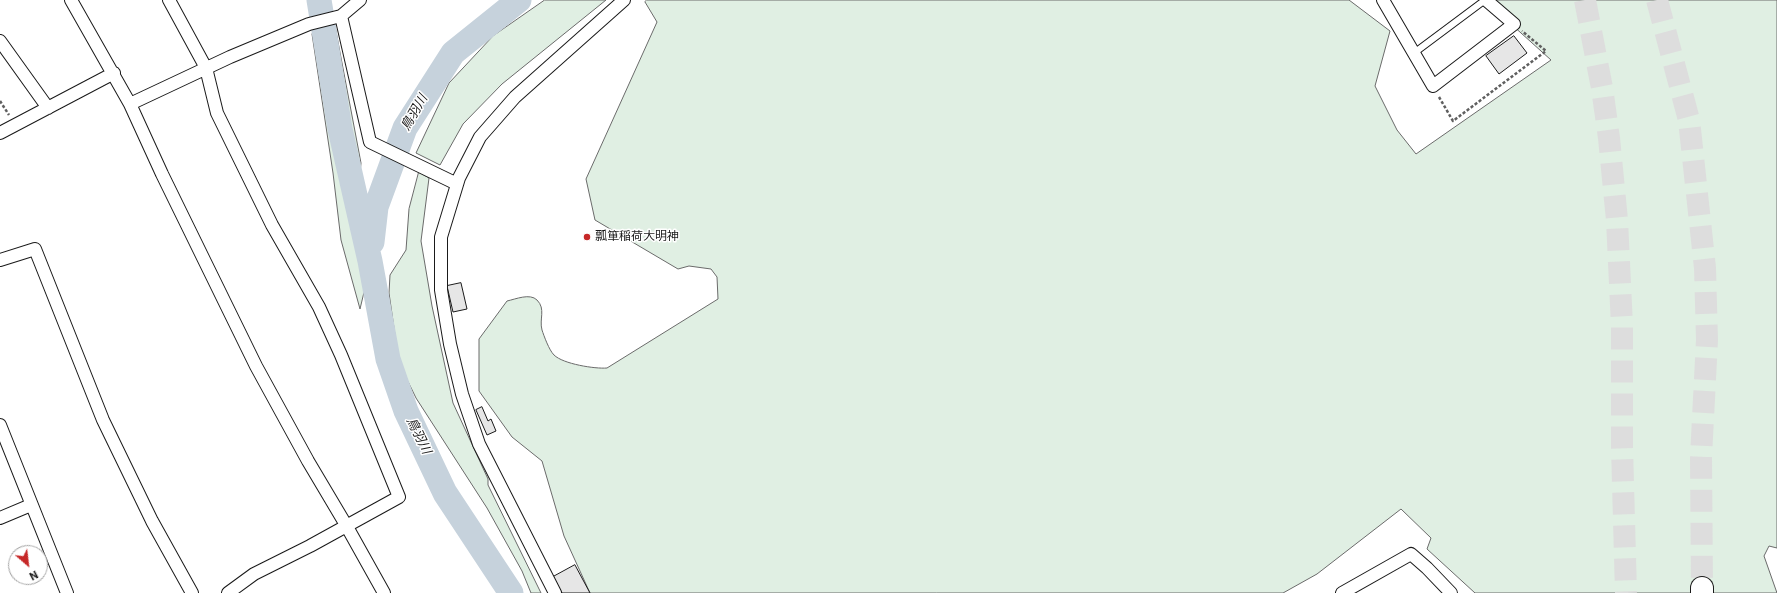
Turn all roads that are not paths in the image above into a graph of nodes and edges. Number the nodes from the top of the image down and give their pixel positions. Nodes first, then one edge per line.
1 (71, 0) edge
2 (169, 0) edge
3 (360, 0) edge
4 (624, 0) edge
5 (1486, 0) edge
6 (1385, 1) edge
7 (340, 16) junction
8 (0, 41) edge
9 (1414, 53) junction
10 (206, 68) junction
11 (114, 73) junction
12 (130, 104) junction
13 (48, 108) junction
14 (0, 133) edge
15 (457, 184) junction
16 (0, 260) edge
17 (0, 425) edge
18 (32, 505) junction
19 (0, 518) edge
20 (346, 525) junction
21 (1448, 592) edge
22 (66, 593) edge
23 (192, 593) edge
24 (228, 593) edge
25 (384, 593) edge
26 (555, 593) edge
27 (1342, 593) edge

1 - 11 street
2 - 10 street
3 - 7 street
4 - 15 street
5 - 9 lane
5 - 9 street
6 - 9 street
7 - 10 street
7 - 15 street
8 - 13 street
10 - 12 street
10 - 20 street
11 - 12 street
11 - 13 street
12 - 20 street
13 - 14 street
15 - 26 street
16 - 23 street
17 - 18 street
18 - 19 street
18 - 22 street
20 - 24 street
20 - 25 street
21 - 27 street

